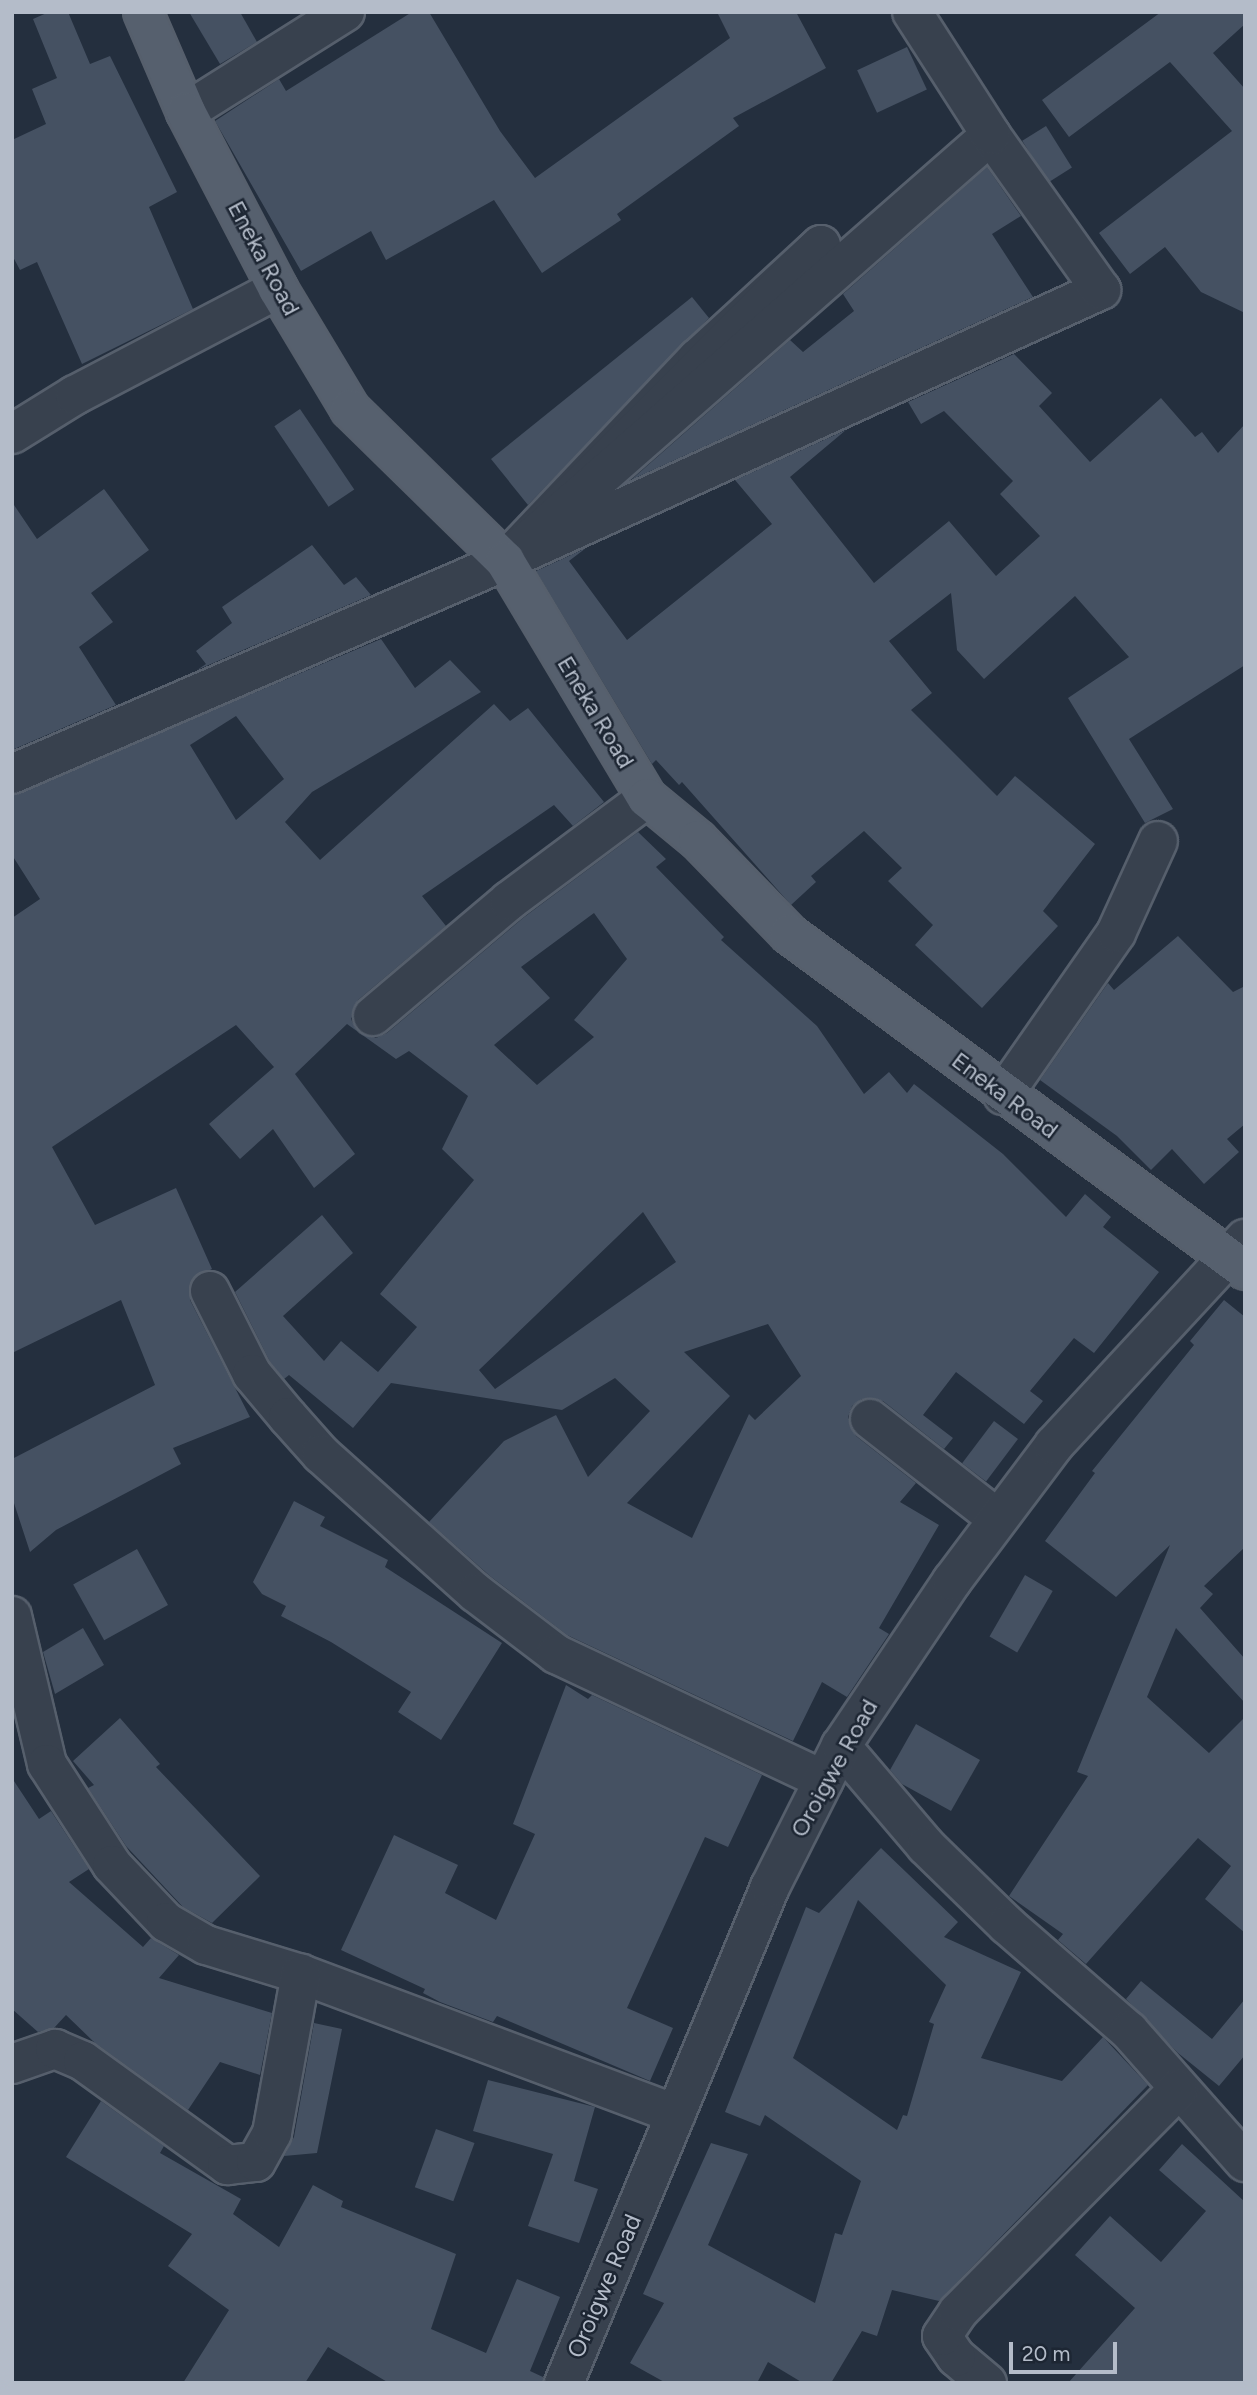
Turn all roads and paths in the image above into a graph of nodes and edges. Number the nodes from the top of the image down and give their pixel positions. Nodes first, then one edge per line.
1 (143, 12) edge
2 (345, 12) edge
3 (912, 12) edge
4 (186, 112) junction
5 (991, 135) junction
6 (278, 289) junction
7 (12, 434) edge
8 (505, 561) junction
9 (12, 774) edge
10 (647, 797) junction
11 (1158, 841) dead end
12 (373, 1016) dead end
13 (1003, 1095) junction
14 (1239, 1255) edge
15 (210, 1291) dead end
16 (870, 1419) dead end
17 (998, 1519) junction
18 (12, 1616) edge
19 (26, 1742) edge
20 (841, 1746) junction
21 (824, 1780) junction
22 (301, 1974) junction
23 (12, 2064) edge
24 (1178, 2090) junction
25 (676, 2114) junction
26 (1245, 2162) edge
27 (564, 2383) edge
28 (987, 2383) edge

1 - 4 main road, Eneka Road
2 - 4 street
3 - 5 street
4 - 6 main road, Eneka Road
5 - 8 street
5 - 8 street
6 - 7 street
6 - 8 main road, Eneka Road
8 - 8 street
8 - 9 street
8 - 10 main road, Eneka Road
10 - 12 street
10 - 13 main road, Eneka Road
11 - 13 street
13 - 14 main road, Eneka Road
14 - 17 street, Oroigwe Road
15 - 21 street
16 - 17 street
17 - 20 street, Oroigwe Road
18 - 19 street
19 - 22 street
20 - 21 street, Oroigwe Road
20 - 24 street
21 - 25 street, Oroigwe Road
22 - 23 street
22 - 25 street
24 - 26 street
24 - 28 street
25 - 27 street, Oroigwe Road

